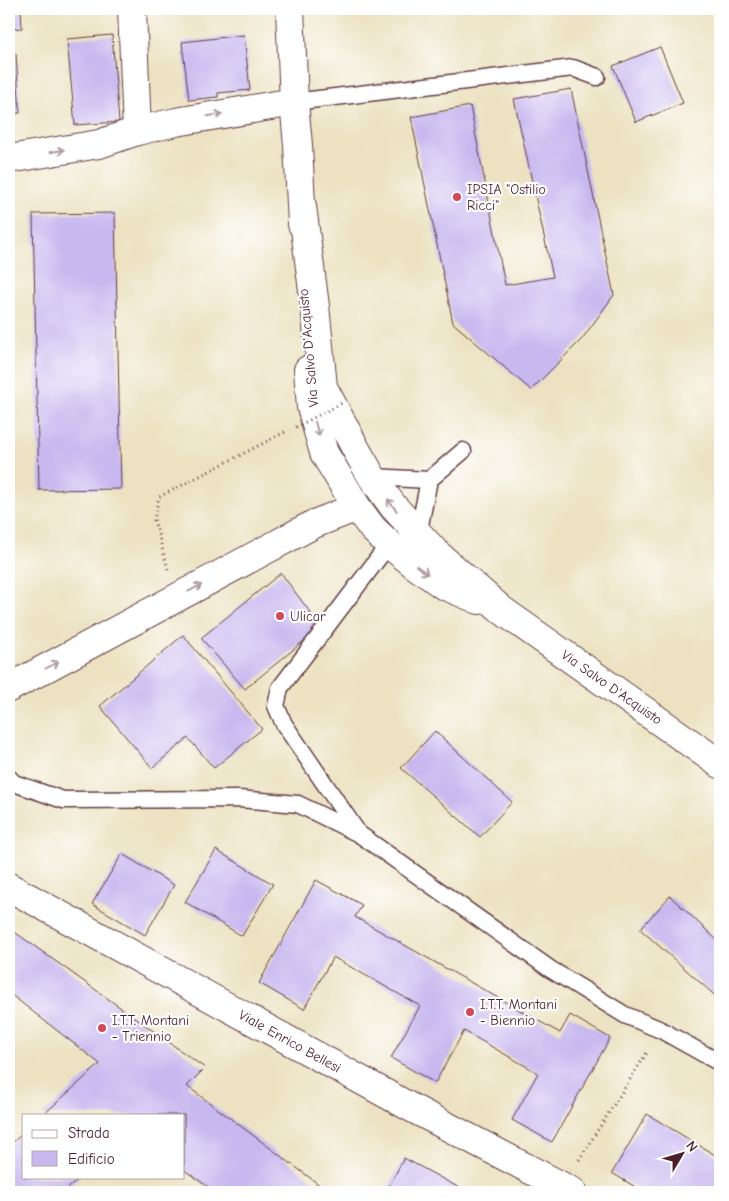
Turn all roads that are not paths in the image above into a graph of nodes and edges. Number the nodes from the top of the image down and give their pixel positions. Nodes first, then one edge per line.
1 (132, 9) edge
2 (290, 9) edge
3 (596, 76) dead end
4 (294, 102) junction
5 (137, 131) junction
6 (9, 159) edge
7 (302, 206) junction
8 (463, 451) dead end
9 (372, 477) junction
10 (428, 480) junction
11 (358, 508) junction
12 (418, 535) junction
13 (390, 544) junction
14 (503, 611) junction
15 (9, 688) edge
16 (720, 764) edge
17 (9, 778) edge
18 (359, 834) junction
19 (9, 887) edge
20 (720, 1063) edge
21 (568, 1189) edge

1 - 5 main road
2 - 4 main road, Via Salvo D'Acquisto
3 - 4 lane
5 -> 4 main road
4 - 7 main road, Via Salvo D'Acquisto
6 -> 5 main road
7 - 9 main road, Via Salvo D'Acquisto
7 -> 11 main road, Via Salvo D'Acquisto
8 - 10 lane
9 - 10 lane
12 -> 9 main road, Via Salvo D'Acquisto
10 - 12 lane
11 - 13 main road, Via Salvo D'Acquisto
15 -> 11 main road
12 - 14 main road, Via Salvo D'Acquisto
13 -> 14 main road, Via Salvo D'Acquisto
13 - 18 lane
14 - 16 main road, Via Salvo D'Acquisto
17 - 18 lane
18 - 20 lane
19 - 21 main road, Viale Enrico Bellesi

